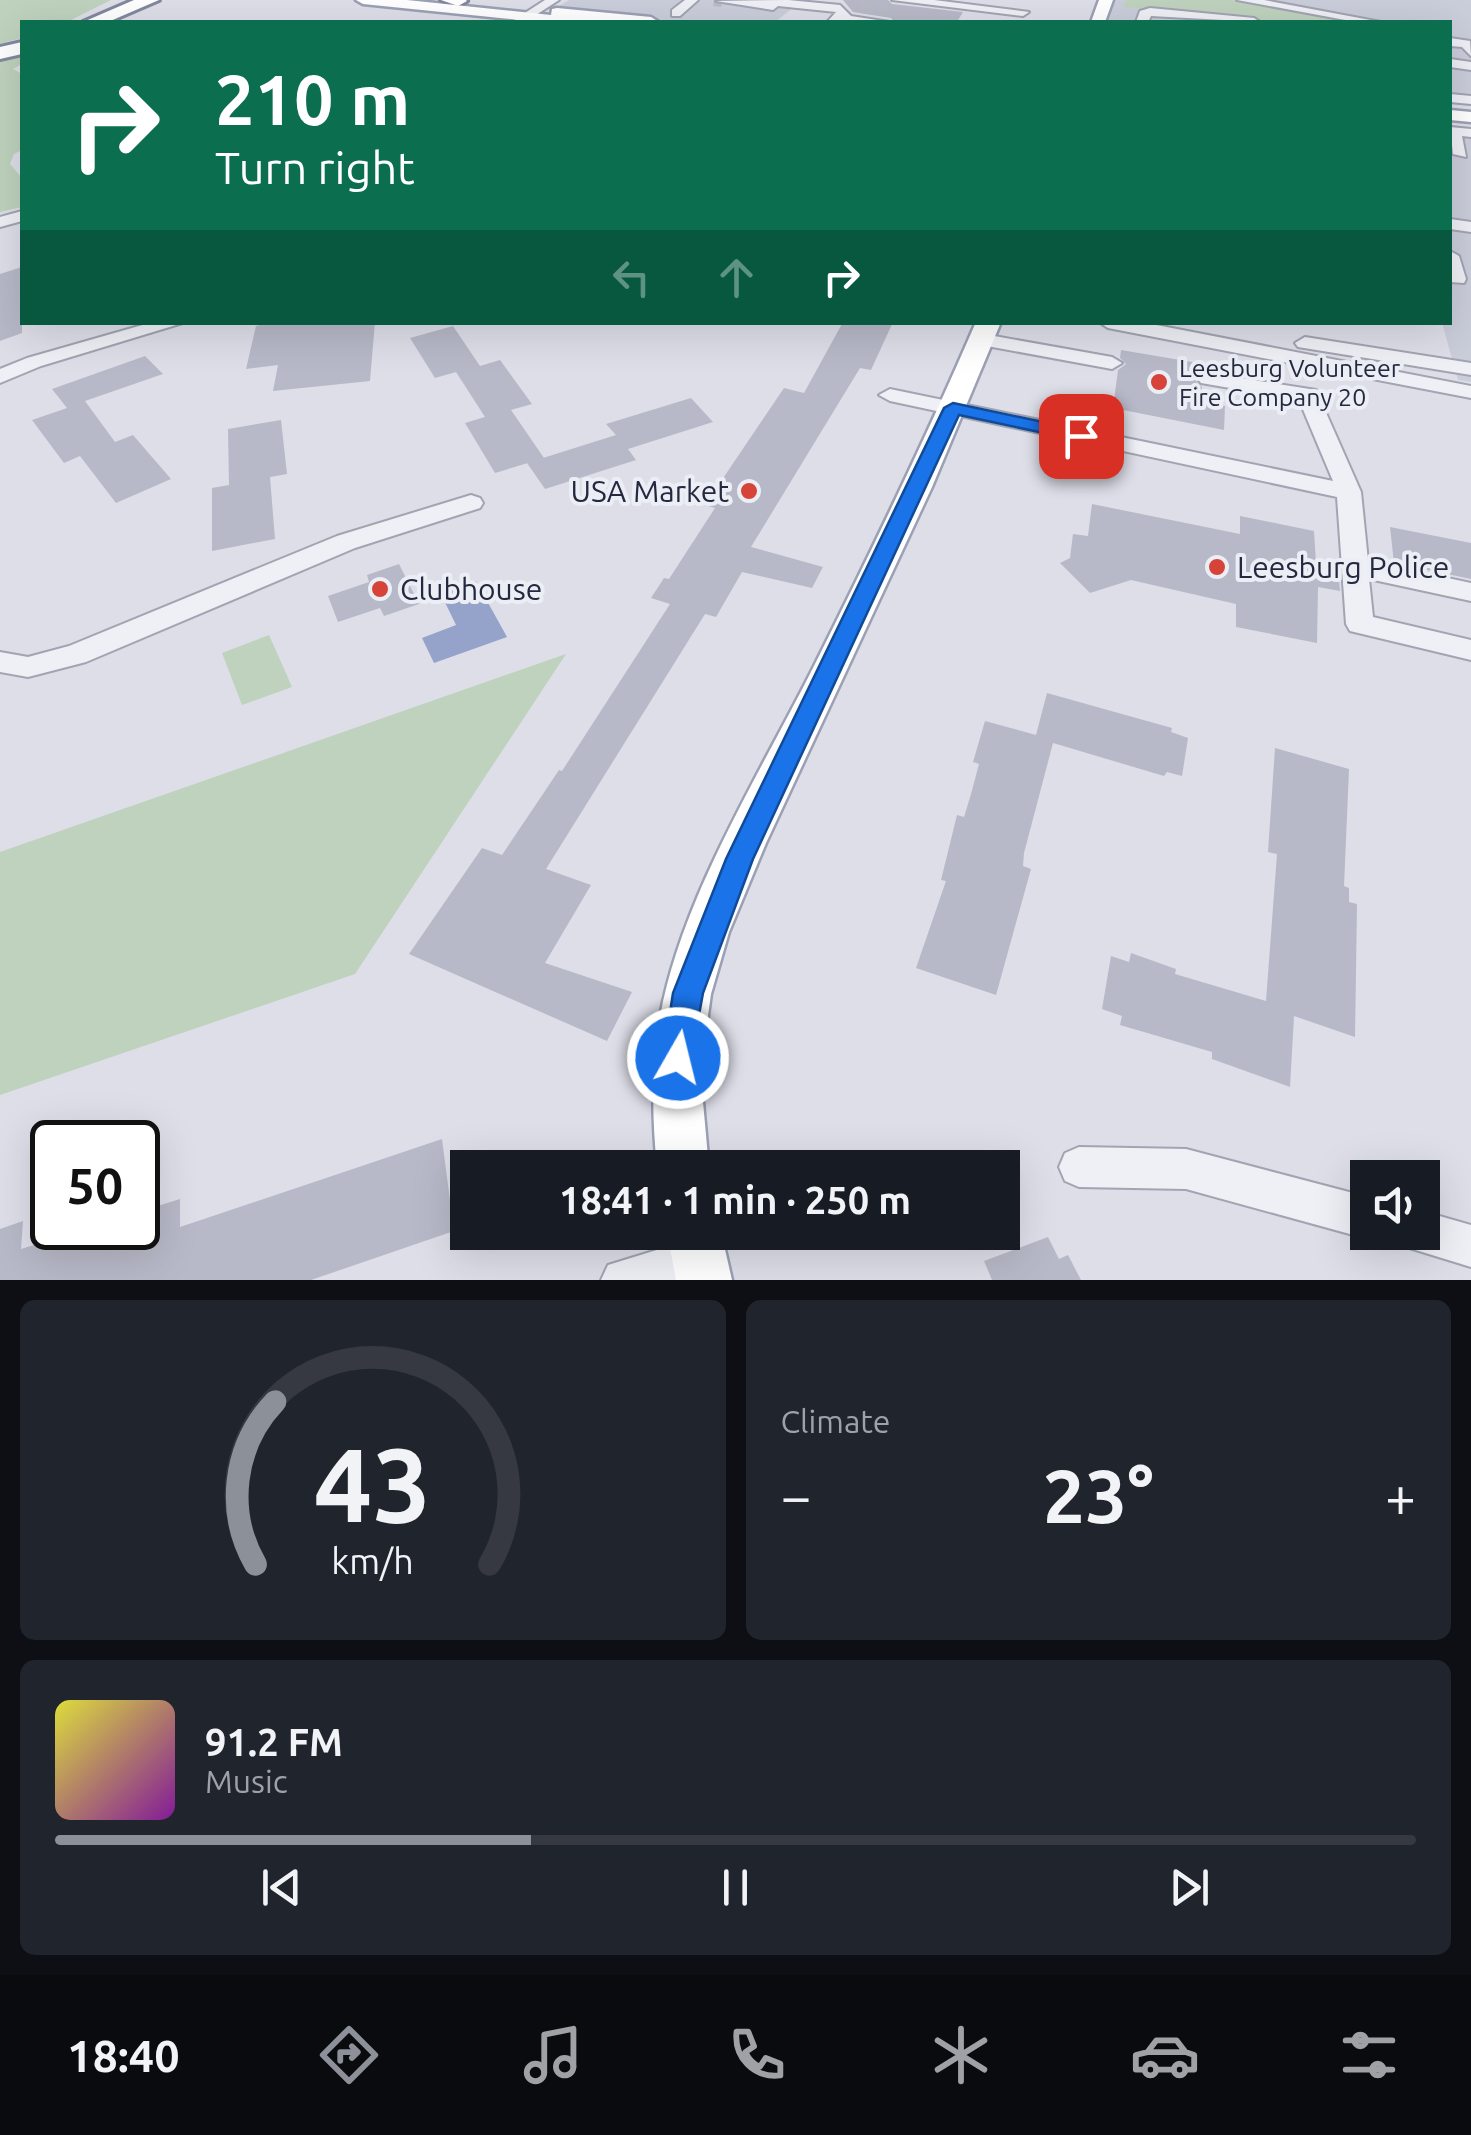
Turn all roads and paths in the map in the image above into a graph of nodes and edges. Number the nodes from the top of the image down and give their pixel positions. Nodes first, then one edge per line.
1 (150, 0) edge
2 (364, 0) edge
3 (448, 0) edge
4 (553, 0) edge
5 (692, 0) edge
6 (755, 0) edge
7 (898, 0) edge
8 (1243, 0) edge
9 (458, 1) edge
10 (722, 1) edge
11 (824, 3) edge
12 (783, 4) edge
13 (861, 7) dead end
14 (1023, 12) dead end
15 (676, 13) dead end
16 (527, 16) edge
17 (885, 16) edge
18 (840, 17) edge
19 (933, 18) dead end
20 (97, 20) edge
21 (562, 20) edge
22 (610, 20) edge
23 (803, 20) edge
24 (1142, 20) edge
25 (1233, 20) edge
26 (1363, 20) edge
27 (1471, 133) edge
28 (1461, 154) edge
29 (166, 325) edge
30 (1136, 325) edge
31 (986, 331) edge
32 (1304, 343) edge
33 (1112, 363) dead end
34 (1471, 369) edge
35 (0, 377) edge
36 (1208, 379) dead end
37 (1471, 392) edge
38 (1308, 395) junction
39 (890, 396) dead end
40 (953, 408) junction
41 (1348, 492) junction
42 (471, 503) dead end
43 (1355, 568) junction
44 (1471, 592) edge
45 (1471, 650) edge
46 (0, 662) edge
47 (681, 1150) edge
48 (1080, 1167) dead end
49 (1350, 1213) edge
50 (1440, 1237) edge
51 (1471, 1246) edge
52 (699, 1257) edge
53 (623, 1280) edge

1 - 20 highway
2 - 16 main road
3 - 9 highway
4 - 16 street
5 - 15 street
6 - 12 street
7 - 14 street
8 - 26 street
9 - 16 main road
10 - 12 street
11 - 12 street
11 - 18 street
11 - 23 street
13 - 18 street
16 - 21 main road
16 - 22 main road
17 - 18 street
17 - 19 street
24 - 25 street
27 - 28 street
29 - 35 street
30 - 32 street
31 - 33 street
31 - 40 main road
32 - 34 street
32 - 37 street
32 - 38 street
36 - 38 street
38 - 41 street
39 - 40 street
40 - 41 street
40 - 47 main road
41 - 43 street
42 - 46 street
43 - 44 street
43 - 45 street
48 - 49 street
50 - 51 street
52 - 53 street

